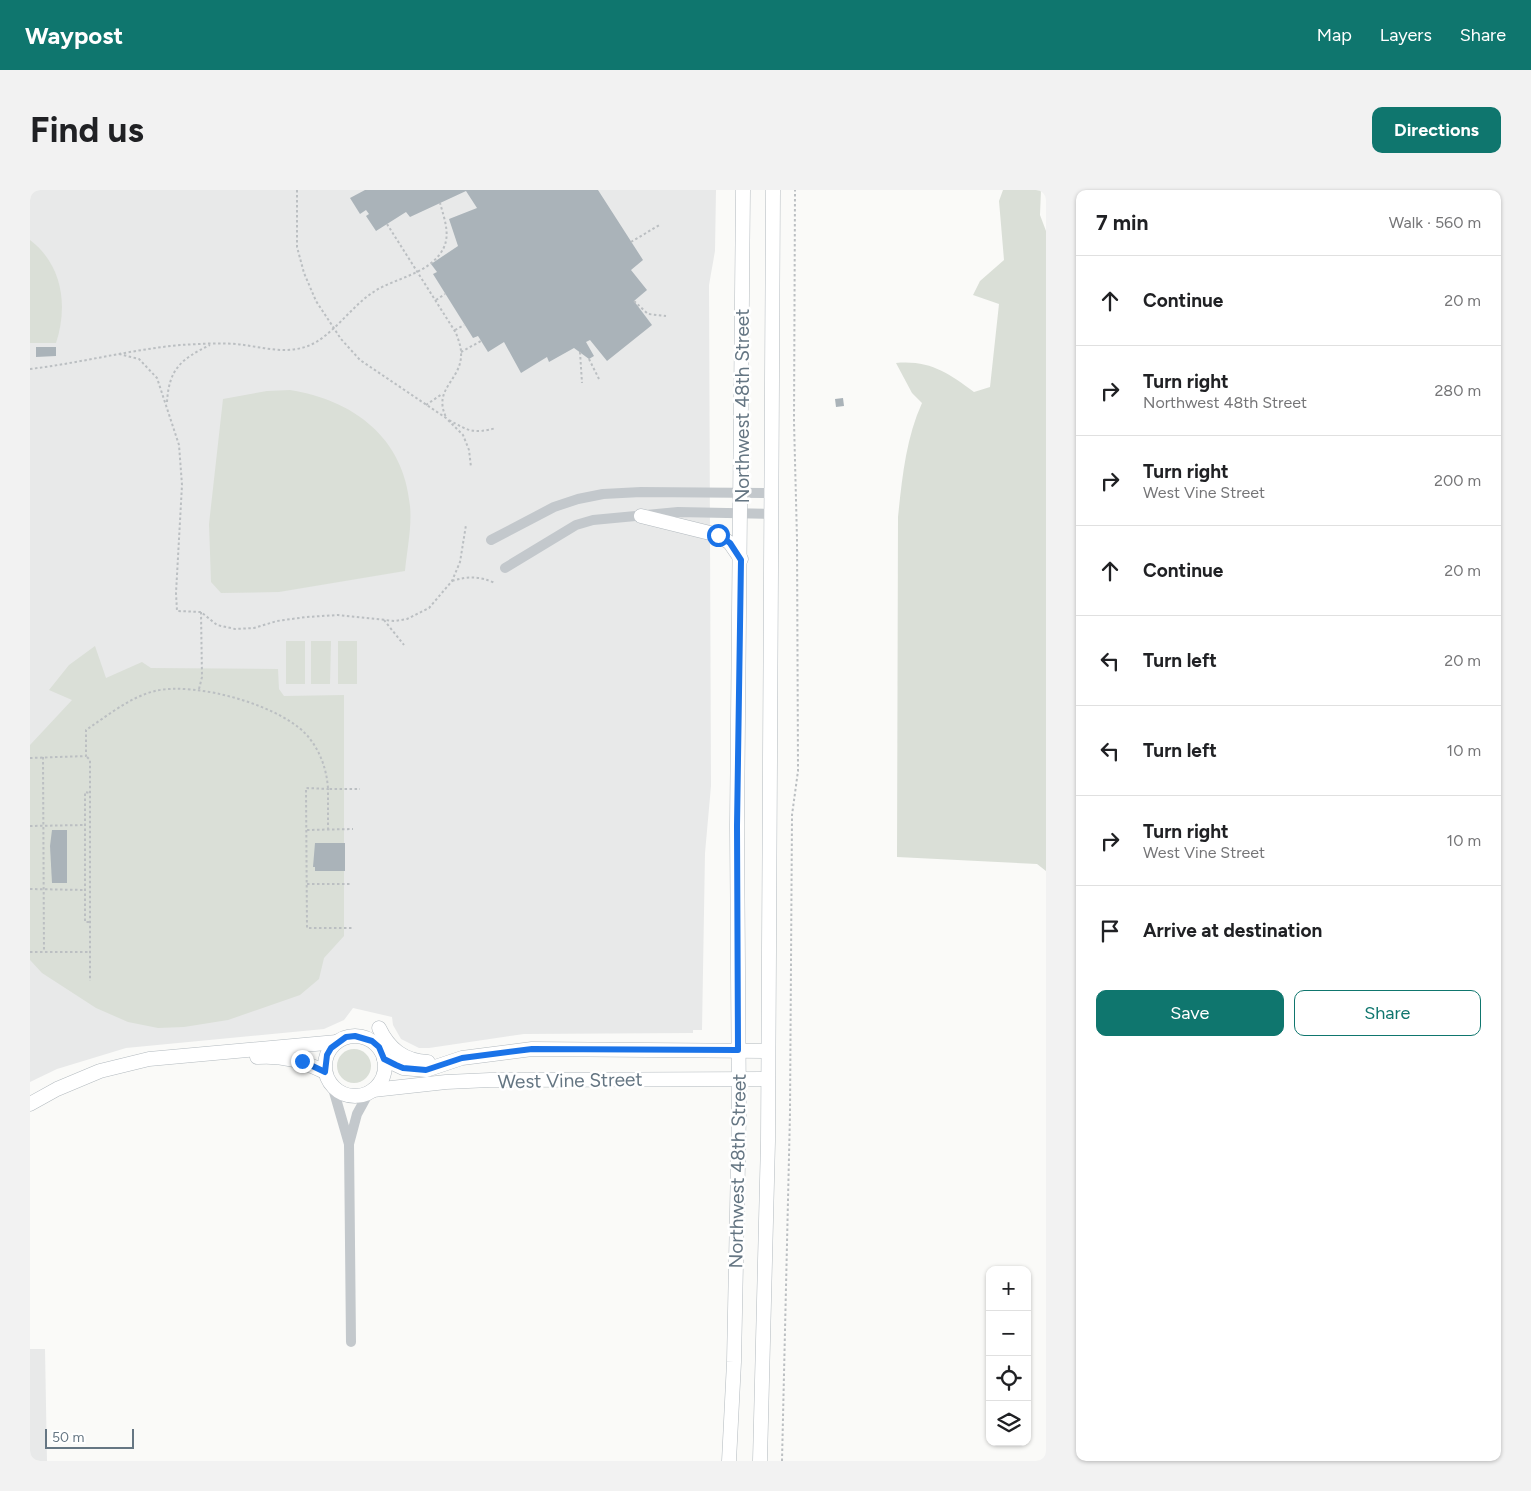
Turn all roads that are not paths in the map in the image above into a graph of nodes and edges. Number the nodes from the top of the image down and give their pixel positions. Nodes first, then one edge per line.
1 (743, 190) edge
2 (773, 190) edge
3 (742, 493) junction
4 (771, 494) junction
5 (741, 512) junction
6 (771, 514) junction
7 (641, 516) junction
8 (490, 540) dead end
9 (741, 560) junction
10 (505, 568) dead end
11 (379, 1028) dead end
12 (337, 1042) junction
13 (738, 1050) junction
14 (768, 1051) junction
15 (384, 1059) junction
16 (446, 1062) junction
17 (100, 1071) junction
18 (325, 1072) junction
19 (738, 1079) junction
20 (767, 1079) junction
21 (332, 1086) junction
22 (370, 1092) junction
23 (30, 1104) edge
24 (349, 1144) junction
25 (352, 1342) dead end
26 (729, 1461) edge
27 (760, 1461) edge

1 - 3 main road, Northwest 48th Street
2 - 4 main road, Northwest 48th Street
3 - 4 street
3 - 5 main road, Northwest 48th Street
3 - 8 street
4 - 6 main road, Northwest 48th Street
5 - 6 street
5 - 7 street
5 - 9 main road, Northwest 48th Street
6 - 14 main road, Northwest 48th Street
7 - 9 main road
7 - 10 street
9 - 13 main road, Northwest 48th Street
11 - 16 main road
12 - 15 main road
12 - 17 main road
12 - 18 main road
13 - 14 main road, West Vine Street
13 - 16 main road, West Vine Street
13 - 19 main road, Northwest 48th Street
14 - 20 main road, Northwest 48th Street
15 - 16 main road, West Vine Street
15 - 22 main road
17 - 18 main road
17 - 23 main road
18 - 21 main road
19 - 20 main road, West Vine Street
19 - 22 main road, West Vine Street
19 - 26 main road, Northwest 48th Street
20 - 27 main road, Northwest 48th Street
21 - 22 main road
21 - 24 street
22 - 24 street
24 - 25 street

